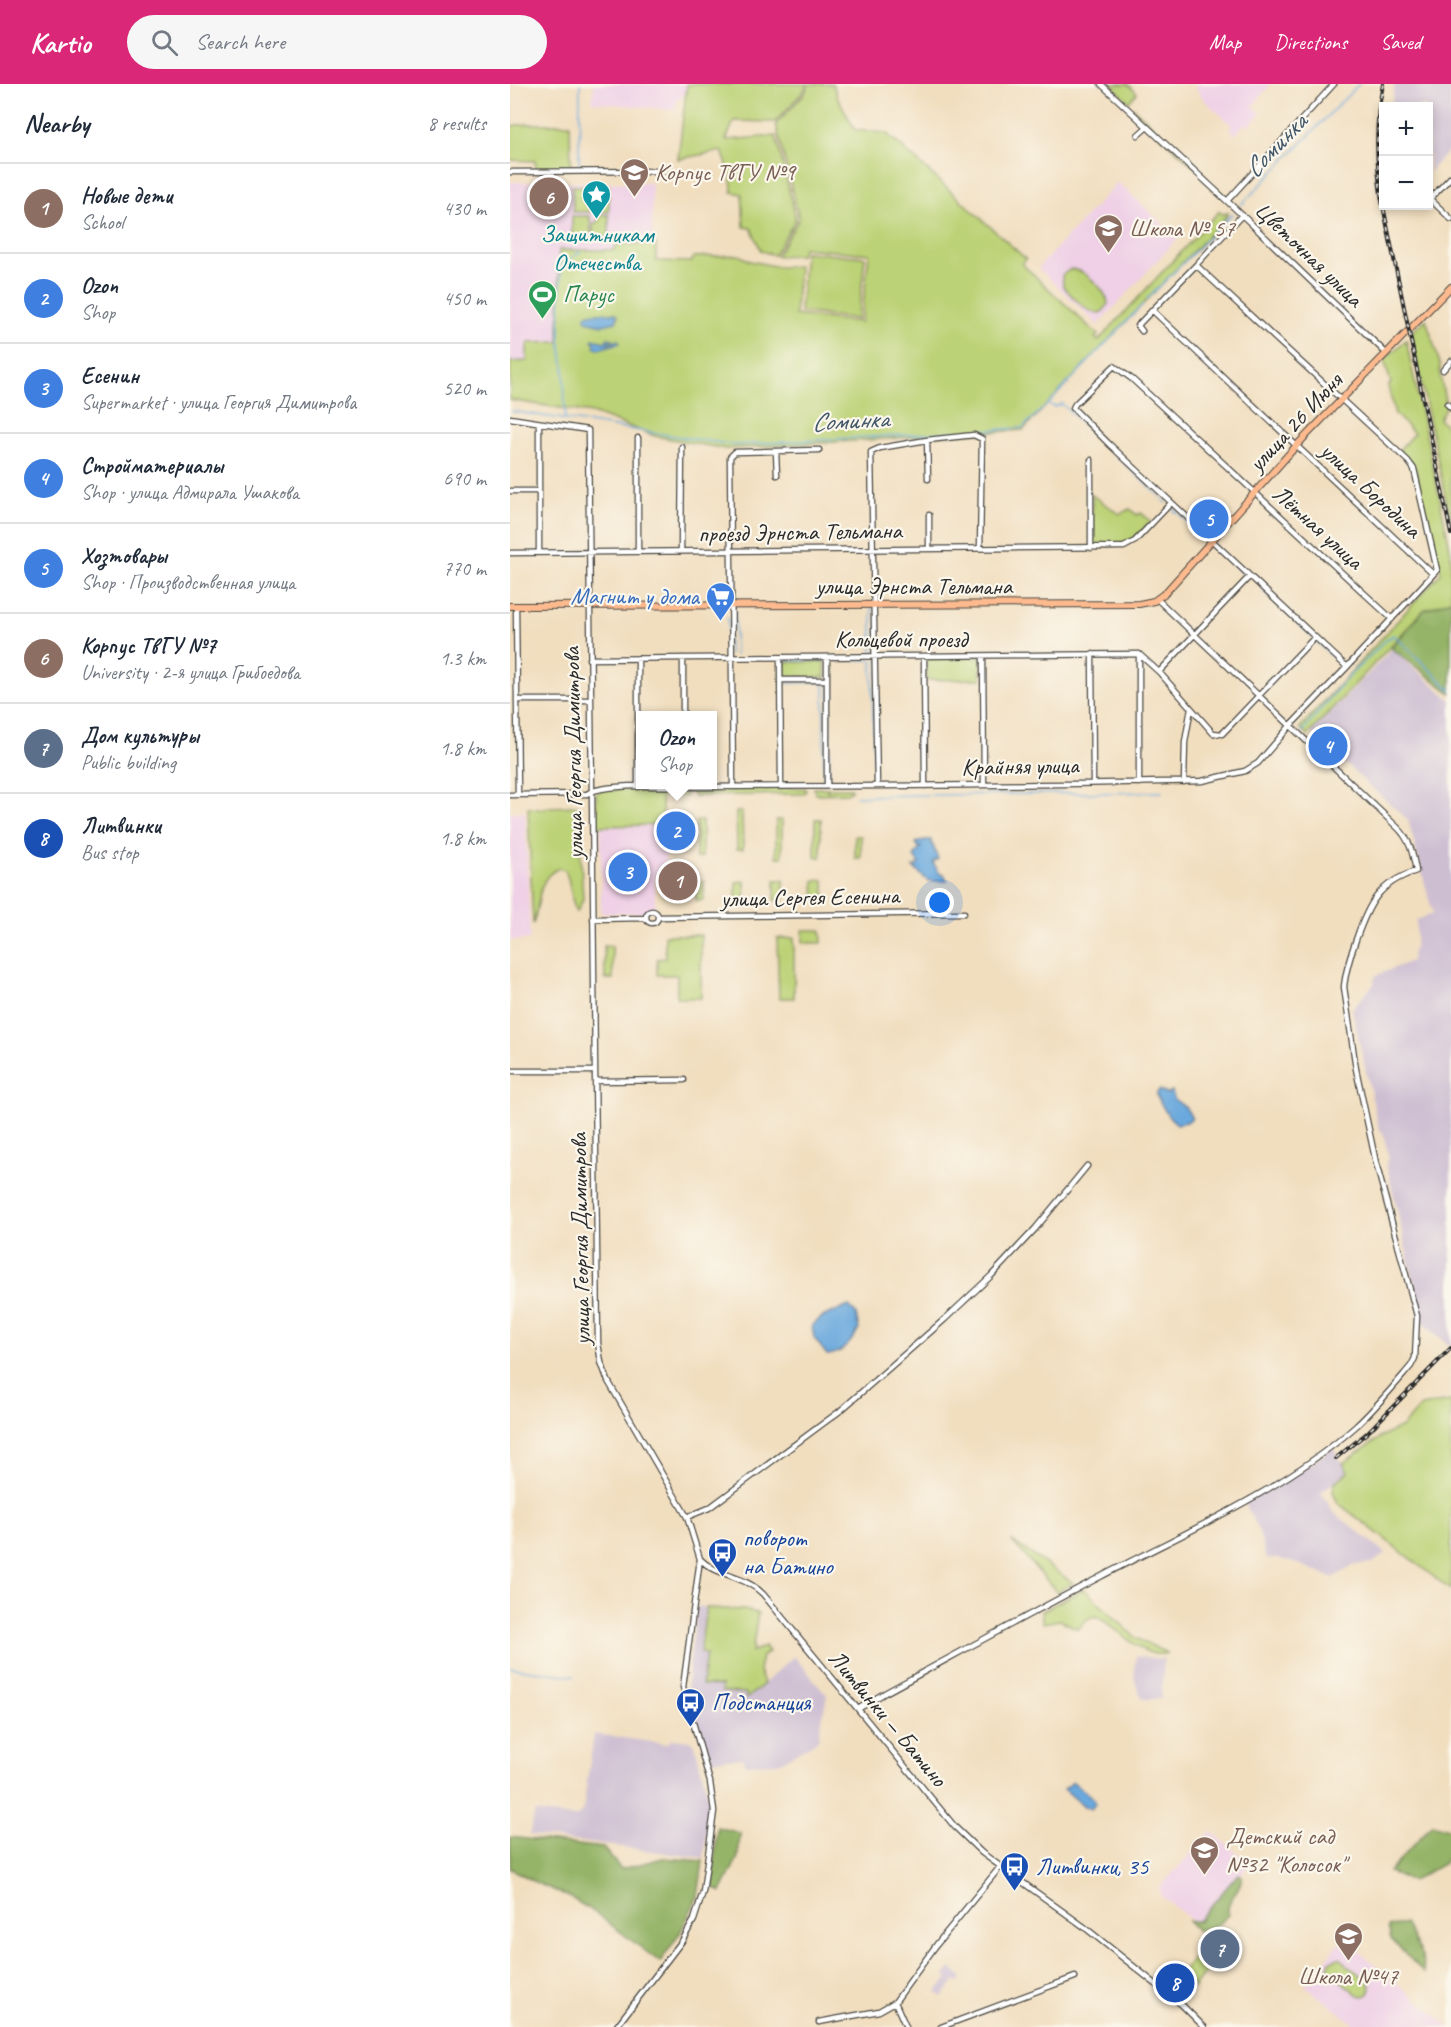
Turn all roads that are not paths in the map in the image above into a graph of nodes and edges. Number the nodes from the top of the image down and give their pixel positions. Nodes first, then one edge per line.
1 (1101, 84) edge
2 (1334, 84) edge
3 (1147, 127) junction
4 (1138, 135) dead end
5 (663, 171) dead end
6 (510, 172) edge
7 (1451, 177) edge
8 (1433, 196) edge
9 (1227, 201) junction
10 (1433, 202) edge
11 (1242, 215) junction
12 (1451, 219) edge
13 (1196, 265) junction
14 (1451, 287) edge
15 (1152, 310) junction
16 (1142, 331) dead end
17 (1386, 353) junction
18 (1451, 361) edge
19 (1443, 370) dead end
20 (1341, 399) junction
21 (510, 418) edge
22 (539, 424) junction
23 (638, 438) dead end
24 (927, 440) junction
25 (1297, 445) junction
26 (682, 447) dead end
27 (819, 450) dead end
28 (776, 452) junction
29 (1091, 460) dead end
30 (777, 475) dead end
31 (928, 479) dead end
32 (510, 491) edge
33 (539, 491) junction
34 (1254, 493) junction
35 (1171, 503) junction
36 (929, 515) dead end
37 (1212, 540) junction
38 (929, 548) junction
39 (981, 548) junction
40 (873, 549) junction
41 (1091, 549) junction
42 (681, 550) junction
43 (731, 550) junction
44 (589, 551) junction
45 (638, 551) junction
46 (510, 552) edge
47 (539, 552) junction
48 (1435, 572) junction
49 (1250, 576) junction
50 (1157, 599) junction
51 (732, 604) junction
52 (874, 604) junction
53 (589, 605) junction
54 (513, 606) edge
55 (1392, 619) junction
56 (1194, 635) junction
57 (1315, 637) junction
58 (1092, 654) junction
59 (1139, 654) junction
60 (983, 656) junction
61 (827, 657) junction
62 (874, 657) junction
63 (924, 657) junction
64 (683, 658) junction
65 (731, 658) junction
66 (780, 658) junction
67 (589, 659) junction
68 (638, 659) junction
69 (1347, 667) junction
70 (510, 671) edge
71 (516, 671) junction
72 (1159, 672) junction
73 (780, 680) junction
74 (827, 680) junction
75 (1259, 696) junction
76 (517, 700) junction
77 (589, 700) junction
78 (1191, 708) junction
79 (638, 711) edge
80 (683, 711) edge
81 (1290, 726) junction
82 (510, 729) edge
83 (517, 729) junction
84 (1184, 782) junction
85 (1093, 783) junction
86 (1139, 783) junction
87 (984, 785) junction
88 (781, 786) junction
89 (827, 786) junction
90 (877, 786) junction
91 (925, 786) junction
92 (636, 787) edge
93 (717, 787) edge
94 (733, 787) junction
95 (592, 790) junction
96 (510, 795) edge
97 (518, 795) junction
98 (964, 913) dead end
99 (658, 917) junction
100 (645, 918) junction
101 (592, 919) junction
102 (510, 1071) edge
103 (595, 1071) junction
104 (684, 1080) dead end
105 (595, 1081) junction
106 (1088, 1166) dead end
107 (687, 1517) junction
108 (700, 1559) junction
109 (858, 1709) junction
110 (1000, 1867) junction
111 (1075, 1977) dead end
112 (895, 2002) junction
113 (819, 2022) dead end
114 (616, 2027) edge
115 (906, 2027) edge
116 (941, 2027) edge
117 (1204, 2027) edge

1 - 3 street, Цветочная улица
2 - 9 street
3 - 4 street
3 - 9 street, Цветочная улица
5 - 6 street
7 - 8 street
9 - 11 street, Цветочная улица
10 - 12 street
11 - 13 street
11 - 17 street, Цветочная улица
13 - 15 street
13 - 20 street
14 - 17 main road, улица 26 Июня
15 - 16 street
15 - 25 street, улица Бородина
17 - 20 main road, улица 26 Июня
18 - 19 street
20 - 25 main road, улица 26 Июня
20 - 48 street
21 - 22 street
22 - 33 street
22 - 44 street, улица Георгия Димитрова
23 - 45 street
24 - 31 street
24 - 39 street
24 - 40 street
25 - 34 main road, улица 26 Июня
25 - 48 street, улица Бородина
26 - 42 street
27 - 28 street
28 - 30 street
28 - 43 street
29 - 41 street
32 - 33 street
33 - 47 street
34 - 35 street, Лётная улица
34 - 37 main road, улица 26 Июня
34 - 55 street, Лётная улица
35 - 37 street
35 - 41 street, проезд Эрнста Тельмана
36 - 38 street
37 - 49 street
37 - 50 main road
38 - 39 street, проезд Эрнста Тельмана
38 - 40 street, проезд Эрнста Тельмана
39 - 41 street, проезд Эрнста Тельмана
40 - 43 street, проезд Эрнста Тельмана
40 - 52 street
42 - 43 street, проезд Эрнста Тельмана
42 - 45 street, проезд Эрнста Тельмана
43 - 51 street
44 - 45 street, проезд Эрнста Тельмана
44 - 47 street, проезд Эрнста Тельмана
44 - 53 street, улица Георгия Димитрова
46 - 47 street, проезд Эрнста Тельмана
48 - 55 street, Крайняя улица
49 - 56 street
49 - 57 street
50 - 52 main road, улица Эрнста Тельмана
50 - 56 street
51 - 52 main road, улица Эрнста Тельмана
51 - 53 main road, улица Эрнста Тельмана
51 - 65 street
52 - 62 street
53 - 54 main road, улица Эрнста Тельмана
53 - 67 street, улица Георгия Димитрова
54 - 71 street
55 - 69 street, Крайняя улица
56 - 72 street
56 - 75 street
57 - 69 street
57 - 75 street
58 - 59 street, Кольцевой проезд
58 - 60 street, Кольцевой проезд
58 - 85 street
59 - 72 street
59 - 86 street
60 - 63 street, Кольцевой проезд
60 - 87 street
61 - 62 street, Кольцевой проезд
61 - 66 street, Кольцевой проезд
61 - 74 street
62 - 63 street, Кольцевой проезд
62 - 90 street
63 - 91 street
64 - 65 street, Кольцевой проезд
64 - 68 street, Кольцевой проезд
64 - 80 street
65 - 66 street, Кольцевой проезд
65 - 94 street
66 - 73 street
67 - 68 street, Кольцевой проезд
67 - 77 street, улица Георгия Димитрова
68 - 79 street
69 - 81 street, Крайняя улица
70 - 71 street
71 - 76 street
72 - 78 street
73 - 74 street
73 - 88 street
74 - 89 street
75 - 78 street
75 - 81 street
76 - 77 street
76 - 83 street
77 - 95 street, улица Георгия Димитрова
78 - 84 street
81 - 84 street, Крайняя улица
81 - 109 street
82 - 83 street
83 - 97 street
84 - 86 street, Крайняя улица
85 - 86 street, Крайняя улица
85 - 87 street, Крайняя улица
87 - 91 street, Крайняя улица
88 - 89 street, Крайняя улица
88 - 94 street, Крайняя улица
89 - 90 street, Крайняя улица
90 - 91 street, Крайняя улица
92 - 95 street, Крайняя улица
93 - 94 street, Крайняя улица
95 - 97 street, Крайняя улица
95 - 101 street, улица Георгия Димитрова
96 - 97 street, Крайняя улица
98 - 99 street, улица Сергея Есенина
99 - 100 street, улица Сергея Есенина
99 - 100 street, улица Сергея Есенина
100 - 101 street, улица Сергея Есенина
101 - 103 street, улица Георгия Димитрова
102 - 103 street
103 - 105 street, улица Георгия Димитрова
104 - 105 street
105 - 107 street, улица Георгия Димитрова
106 - 107 street
107 - 108 street, улица Георгия Димитрова
108 - 109 street, Литвинки — Батино
108 - 114 street, улица Георгия Димитрова
109 - 110 street, Литвинки — Батино
110 - 112 street
110 - 117 street, Литвинки — Батино
111 - 116 street
112 - 113 street
112 - 115 street

